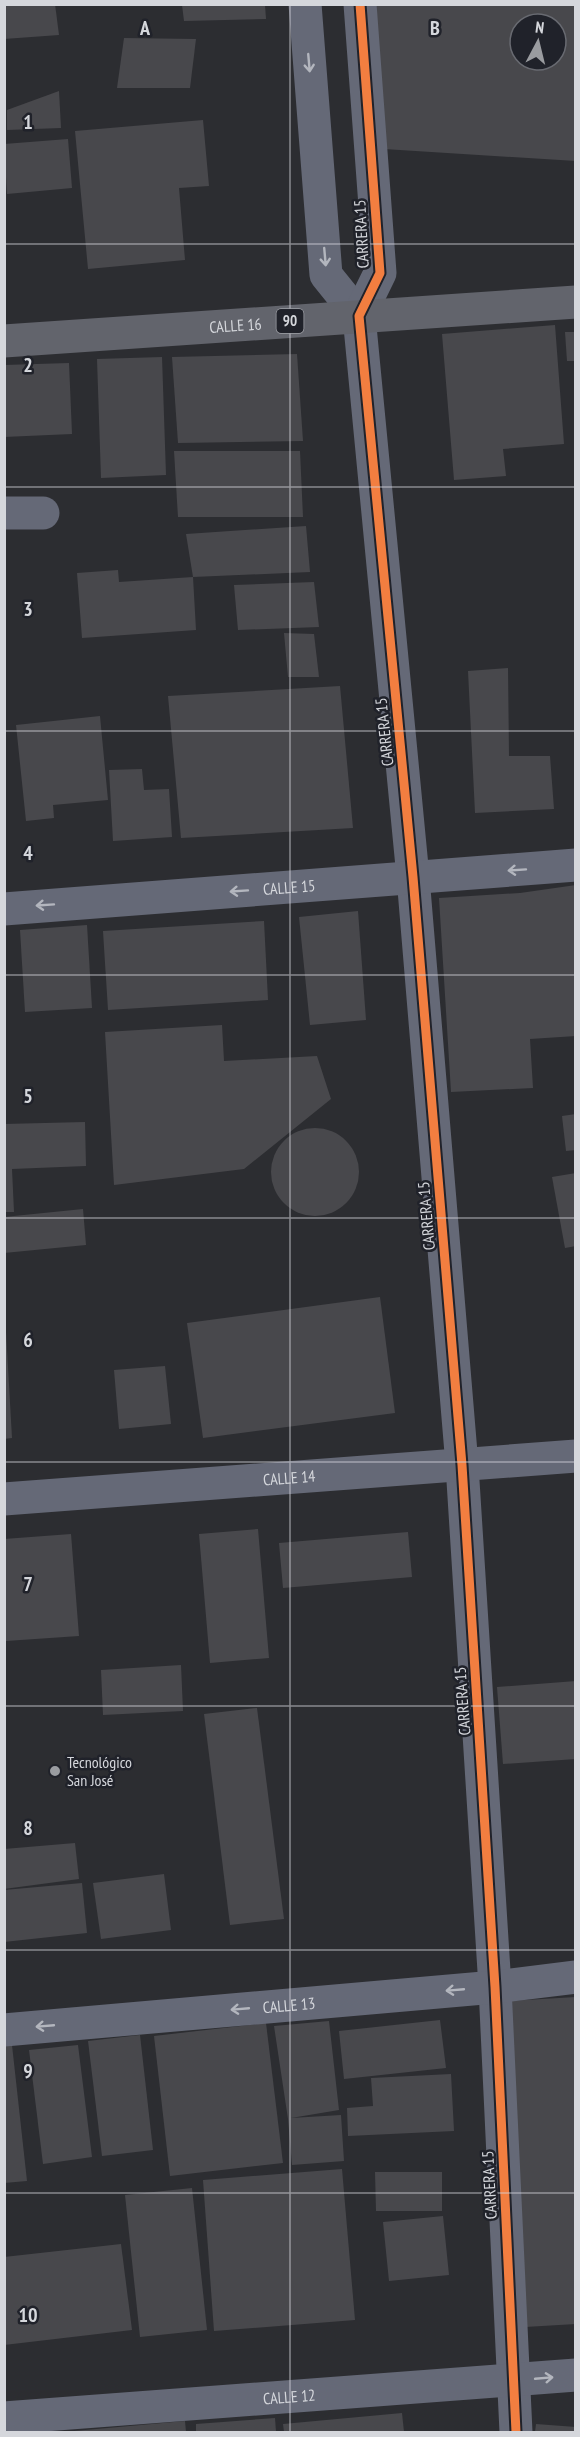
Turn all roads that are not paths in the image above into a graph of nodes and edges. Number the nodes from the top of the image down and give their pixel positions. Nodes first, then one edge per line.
1 (305, 4) edge
2 (360, 4) edge
3 (576, 302) edge
4 (359, 316) junction
5 (4, 341) edge
6 (4, 513) edge
7 (44, 513) dead end
8 (576, 866) edge
9 (413, 878) junction
10 (4, 909) edge
11 (576, 1456) edge
12 (462, 1465) junction
13 (4, 1499) edge
14 (576, 1977) edge
15 (495, 1987) junction
16 (4, 2030) edge
17 (576, 2375) edge
18 (513, 2380) junction
19 (4, 2418) edge
20 (516, 2433) edge

1 -> 4 street, CARRERA 15
2 - 4 street, CARRERA 15
3 - 4 highway, CALLE 16 / 90
4 - 5 highway, CALLE 16 / 90
4 - 9 street, CARRERA 15
6 - 7 street
8 -> 9 street, CALLE 15
9 -> 10 street, CALLE 15
9 - 12 street, CARRERA 15
11 - 12 street, CALLE 14
12 - 13 street, CALLE 14
12 - 15 street, CARRERA 15
14 - 15 street, CALLE 13
15 -> 16 street, CALLE 13
15 - 18 street, CARRERA 15
18 -> 17 street, CALLE 12
18 - 19 street, CALLE 12
18 - 20 street, CARRERA 15

